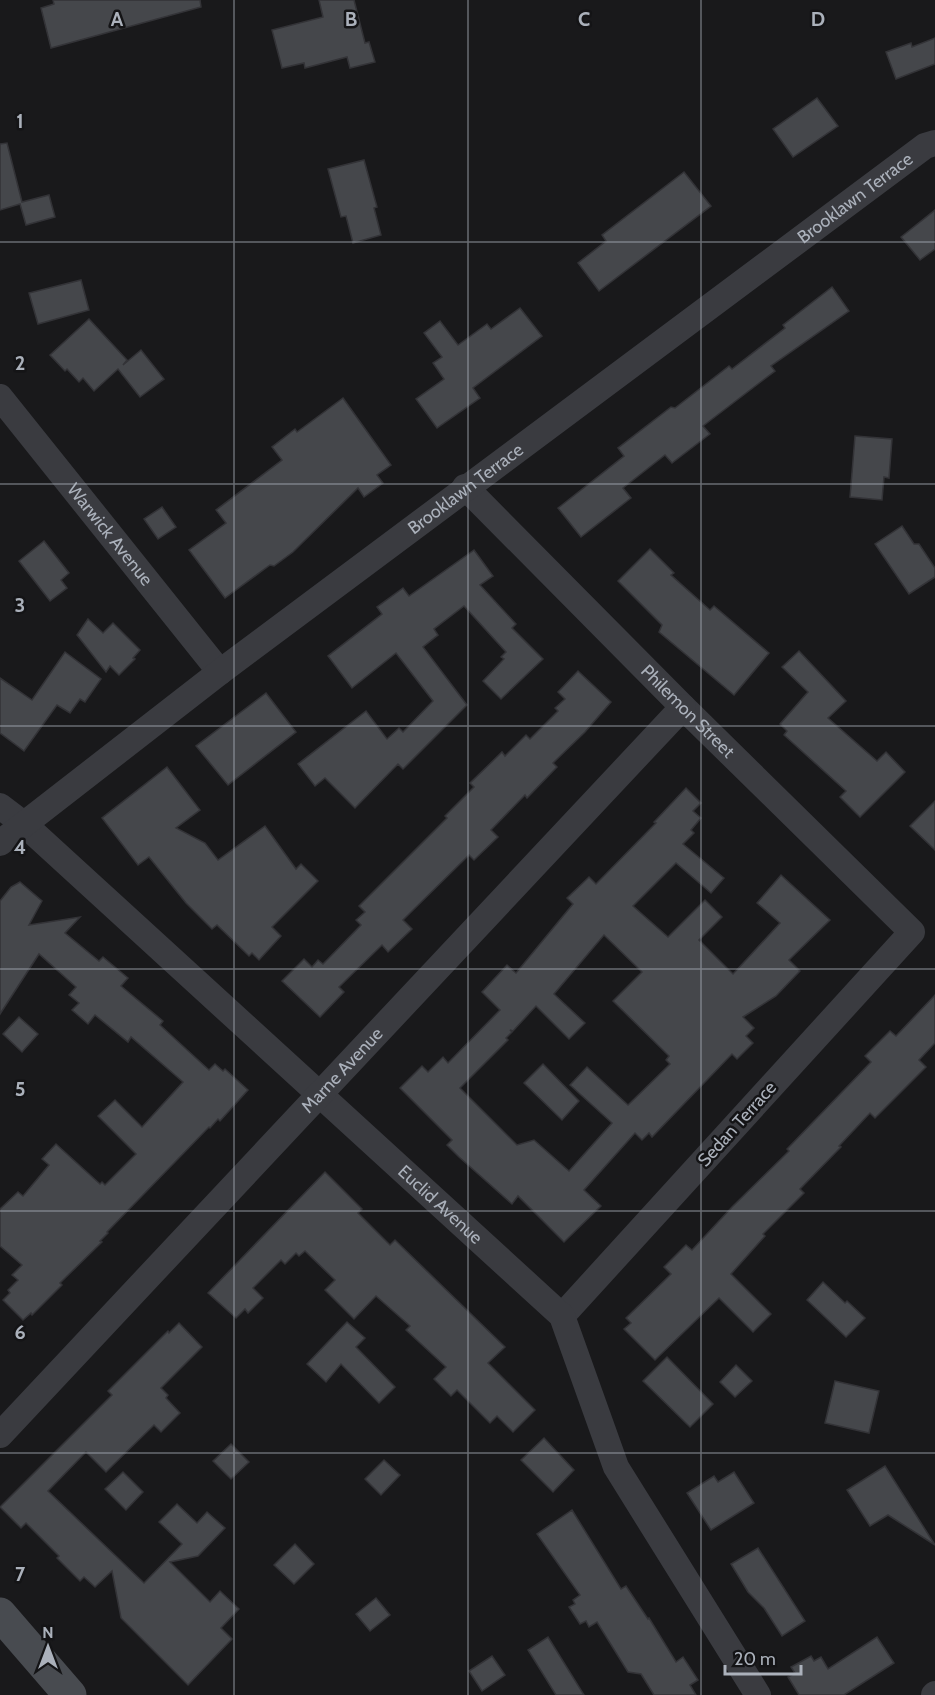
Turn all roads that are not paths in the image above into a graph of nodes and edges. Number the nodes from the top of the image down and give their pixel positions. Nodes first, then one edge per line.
1 (935, 143) edge
2 (0, 397) edge
3 (465, 487) junction
4 (220, 672) junction
5 (683, 708) junction
6 (0, 806) edge
7 (25, 825) junction
8 (0, 843) edge
9 (912, 932) joint
10 (318, 1095) junction
11 (562, 1316) junction
12 (0, 1435) edge
13 (0, 1614) edge
14 (70, 1695) edge
15 (758, 1695) edge

1 - 3 street, Brooklawn Terrace
2 - 4 street, Warwick Avenue
3 - 4 street, Brooklawn Terrace
3 - 5 street, Philemon Street
4 - 7 street, Brooklawn Terrace
5 - 9 street, Philemon Street
5 - 10 street, Marne Avenue
6 - 7 street, Euclid Avenue
7 - 8 street, Brooklawn Terrace
7 - 10 street, Euclid Avenue
9 - 11 street, Sedan Terrace
10 - 11 street, Euclid Avenue
10 - 12 street, Marne Avenue
11 - 15 street, Euclid Avenue
13 - 14 main road

